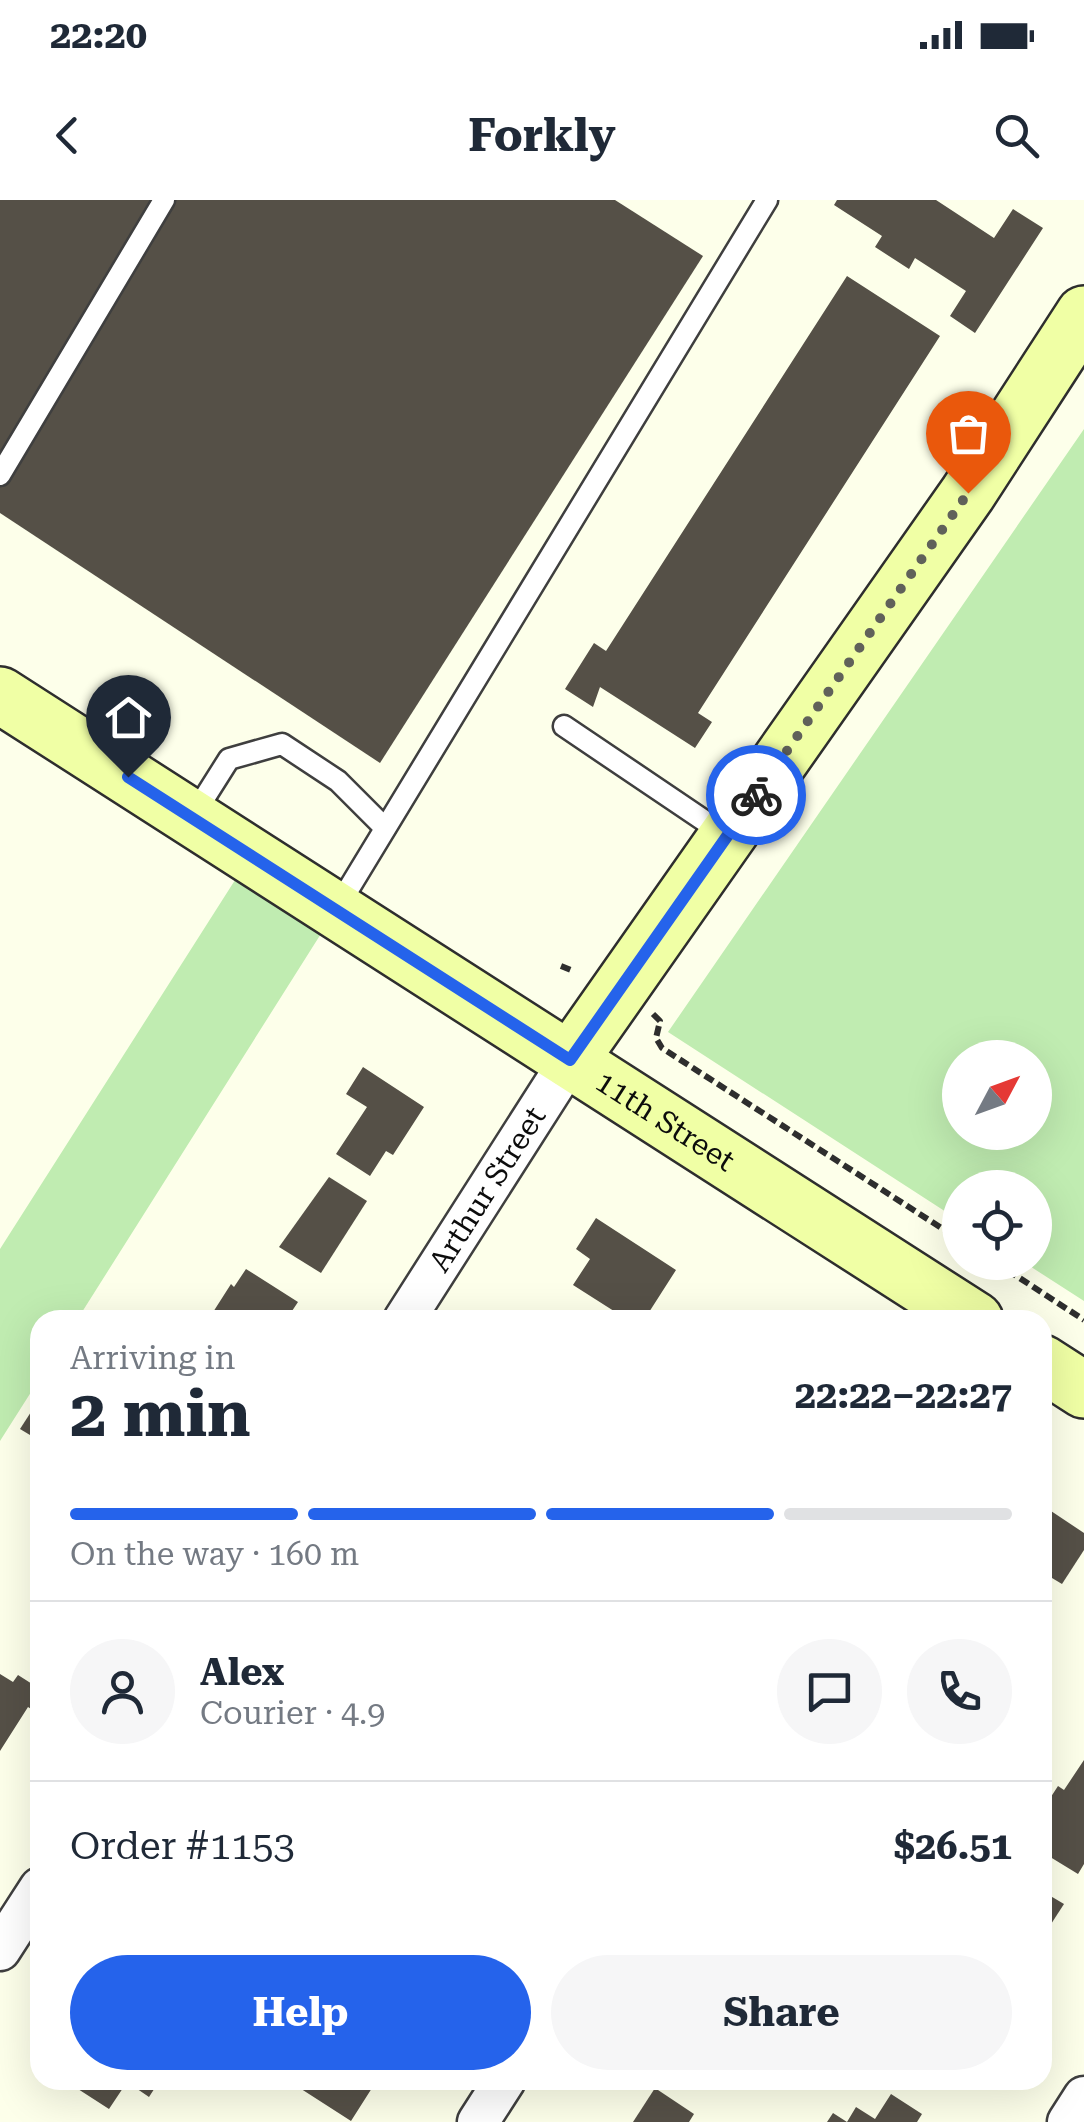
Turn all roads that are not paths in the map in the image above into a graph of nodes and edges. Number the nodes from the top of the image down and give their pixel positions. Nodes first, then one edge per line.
1 (164, 200) edge
2 (767, 200) edge
3 (1084, 314) edge
4 (0, 475) edge
5 (0, 695) edge
6 (564, 726) dead end
7 (192, 818) junction
8 (386, 828) junction
9 (727, 836) junction
10 (336, 910) junction
11 (570, 1060) junction
12 (410, 1310) edge
13 (959, 1310) edge
14 (1052, 1369) edge
15 (1084, 1390) edge
16 (30, 1904) edge
17 (0, 1950) edge
18 (499, 2090) edge
19 (1084, 2097) edge
20 (478, 2122) edge
21 (1068, 2122) edge

1 - 4 lane
2 - 8 lane
3 - 9 main road
5 - 7 main road, 11th Street
6 - 9 lane
7 - 8 lane
7 - 10 main road, 11th Street
8 - 10 lane
9 - 11 main road
10 - 11 main road, 11th Street
11 - 12 street, Arthur Street
11 - 13 main road, 11th Street
14 - 15 main road
16 - 17 street
18 - 20 street
19 - 21 street

